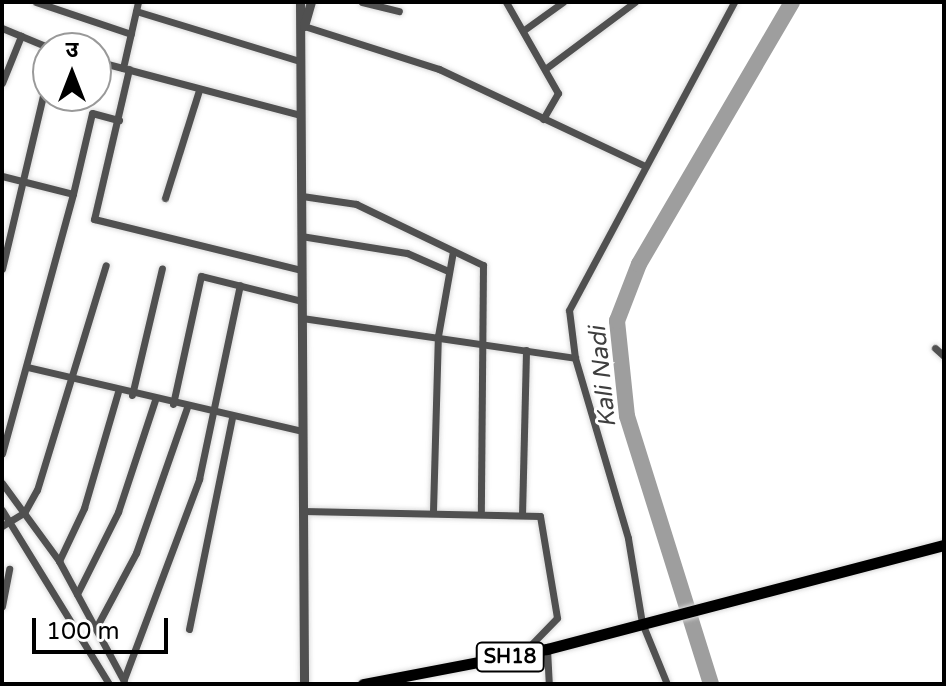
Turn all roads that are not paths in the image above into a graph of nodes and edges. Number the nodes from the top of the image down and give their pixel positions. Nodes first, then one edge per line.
1 (36, 2) edge
2 (300, 2) edge
3 (311, 2) edge
4 (362, 2) edge
5 (506, 2) edge
6 (563, 2) edge
7 (635, 2) edge
8 (734, 2) edge
9 (137, 6) edge
10 (399, 11) dead end
11 (304, 26) junction
12 (2, 28) edge
13 (524, 30) junction
14 (131, 34) junction
15 (21, 36) junction
16 (301, 40) junction
17 (32, 41) edge
18 (300, 61) junction
19 (112, 65) edge
20 (126, 68) junction
21 (545, 69) junction
22 (2, 83) edge
23 (199, 90) junction
24 (39, 112) edge
25 (300, 115) junction
26 (543, 119) junction
27 (119, 120) junction
28 (645, 166) junction
29 (2, 176) edge
30 (23, 181) junction
31 (73, 194) junction
32 (302, 196) junction
33 (165, 198) dead end
34 (301, 236) junction
35 (453, 251) junction
36 (106, 265) dead end
37 (162, 268) dead end
38 (2, 269) edge
39 (302, 270) junction
40 (446, 270) junction
41 (240, 285) junction
42 (302, 301) junction
43 (302, 318) junction
44 (438, 336) junction
45 (485, 342) junction
46 (935, 348) dead end
47 (526, 350) junction
48 (944, 356) edge
49 (575, 358) junction
50 (27, 367) junction
51 (70, 379) junction
52 (118, 392) junction
53 (132, 395) junction
54 (155, 400) junction
55 (173, 404) junction
56 (187, 407) junction
57 (213, 413) junction
58 (232, 417) junction
59 (303, 431) junction
60 (2, 453) edge
61 (2, 483) edge
62 (2, 510) edge
63 (303, 511) junction
64 (433, 511) junction
65 (24, 513) junction
66 (481, 513) junction
67 (522, 515) junction
68 (11, 522) junction
69 (2, 526) edge
70 (944, 545) edge
71 (59, 561) junction
72 (9, 569) dead end
73 (77, 594) junction
74 (2, 606) edge
75 (642, 623) junction
76 (97, 626) junction
77 (189, 629) dead end
78 (547, 649) junction
79 (521, 655) junction
80 (124, 682) edge
81 (109, 684) edge
82 (304, 684) edge
83 (363, 684) edge
84 (549, 684) edge
85 (667, 684) edge

1 - 14 street
2 - 16 street
3 - 11 street
4 - 10 street
5 - 13 street
6 - 13 street
7 - 21 street
8 - 28 street
9 - 14 street
9 - 18 street
11 - 16 street
11 - 26 street
12 - 15 street
13 - 21 street
14 - 20 street
15 - 17 street
15 - 22 street
16 - 18 street
18 - 25 street
19 - 20 street
20 - 23 street
20 - 27 street
21 - 26 street
23 - 25 street
23 - 33 street
24 - 30 street
25 - 32 street
26 - 28 street
27 - 31 street
27 - 39 street
28 - 49 street
29 - 30 street
30 - 31 street
30 - 38 street
31 - 50 street
32 - 34 street
32 - 35 street
34 - 39 street
34 - 40 street
35 - 40 street
35 - 45 street
36 - 51 street
37 - 53 street
39 - 42 street
40 - 44 street
41 - 42 street
41 - 55 street
41 - 57 street
42 - 43 street
43 - 44 street
43 - 59 street
44 - 45 street
44 - 64 street
45 - 47 street
45 - 66 street
46 - 48 street
47 - 49 street
47 - 67 street
49 - 75 street
50 - 51 street
50 - 60 street
51 - 52 street
51 - 65 street
52 - 53 street
52 - 71 street
53 - 54 street
54 - 55 street
54 - 73 street
55 - 56 street
56 - 57 street
56 - 76 street
57 - 58 street
57 - 80 street
58 - 59 street
58 - 77 street
59 - 63 street
61 - 65 street
62 - 68 street
63 - 64 street
63 - 82 street
64 - 66 street
65 - 68 street
65 - 71 street
66 - 67 street
67 - 79 street
68 - 69 street
68 - 81 street
70 - 75 main road, SH18
71 - 73 street
72 - 74 street
73 - 76 street
75 - 78 main road, SH18
75 - 85 street
76 - 80 street
78 - 79 main road, SH18
78 - 84 street
79 - 83 main road, SH18

